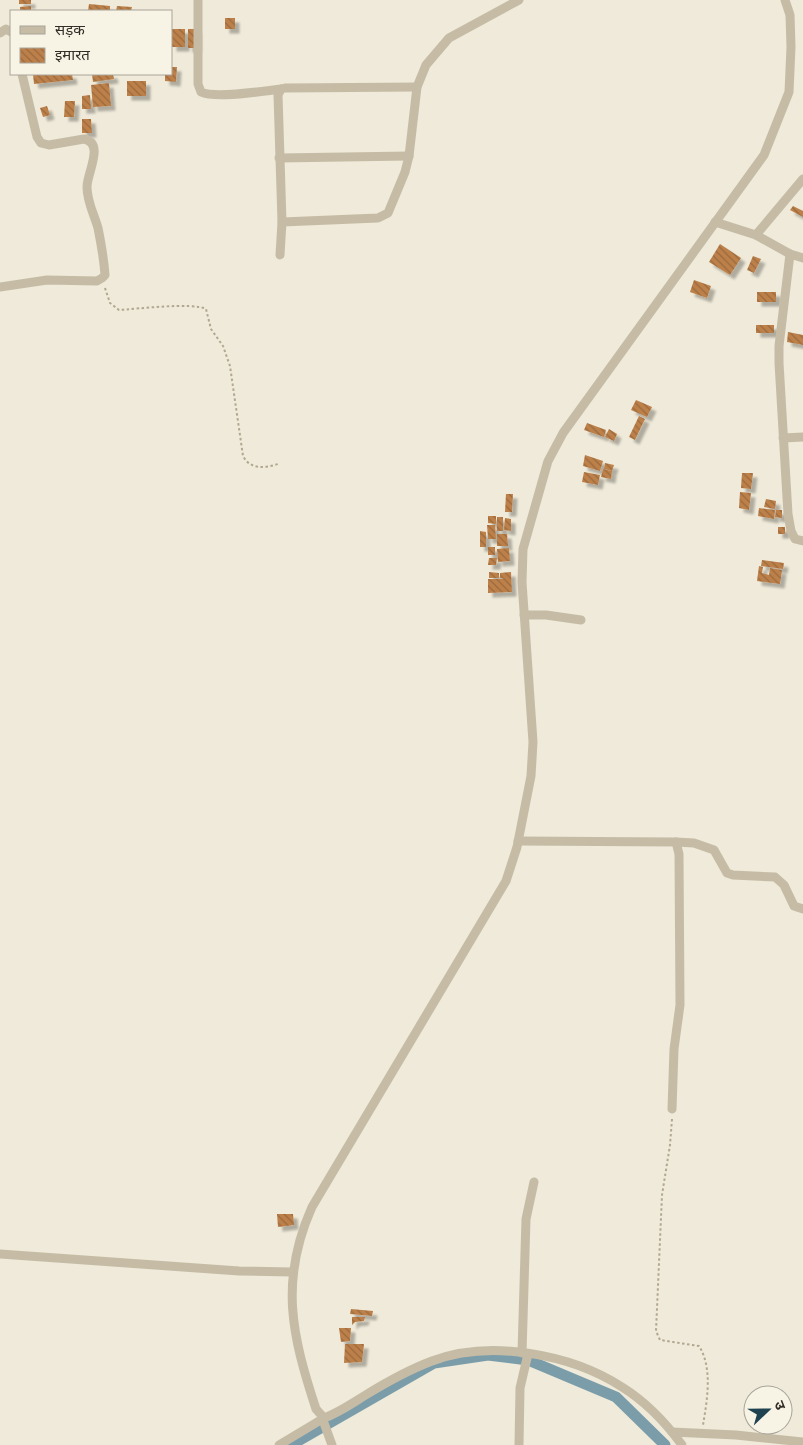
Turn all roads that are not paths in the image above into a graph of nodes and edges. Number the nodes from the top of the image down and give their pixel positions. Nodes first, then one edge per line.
1 (198, 0) edge
2 (519, 0) edge
3 (784, 0) edge
4 (22, 75) edge
5 (417, 87) junction
6 (281, 89) junction
7 (409, 156) junction
8 (279, 158) junction
9 (801, 183) edge
10 (282, 222) junction
11 (715, 222) junction
12 (756, 235) junction
13 (790, 254) junction
14 (280, 255) dead end
15 (803, 258) edge
16 (0, 287) edge
17 (803, 437) edge
18 (783, 438) junction
19 (803, 541) edge
20 (524, 615) junction
21 (581, 620) dead end
22 (524, 841) junction
23 (676, 842) junction
24 (803, 909) edge
25 (672, 1109) road end
26 (534, 1182) dead end
27 (0, 1254) edge
28 (292, 1272) junction
29 (526, 1355) junction
30 (324, 1419) junction
31 (672, 1432) junction
32 (331, 1442) edge
33 (803, 1442) edge
34 (279, 1445) edge
35 (519, 1445) edge
36 (682, 1445) edge

1 - 6 street
2 - 5 street
3 - 11 street
4 - 16 street
5 - 6 street
5 - 7 street
6 - 8 street
7 - 8 street
7 - 10 street
8 - 10 street
9 - 12 street
10 - 14 street
11 - 12 street
11 - 20 street
12 - 13 street
13 - 15 street
13 - 18 street
17 - 18 street
18 - 19 street
20 - 21 street
20 - 22 street
22 - 23 street
22 - 28 street
23 - 24 street
23 - 25 street
26 - 29 street
27 - 28 street
28 - 30 street
29 - 30 street
29 - 31 street
29 - 35 street
30 - 32 street
30 - 34 street
31 - 33 street
31 - 36 street

